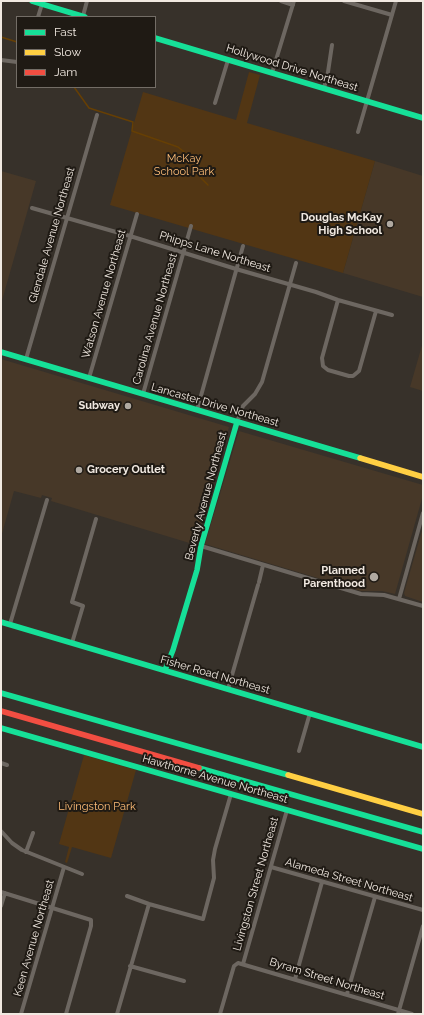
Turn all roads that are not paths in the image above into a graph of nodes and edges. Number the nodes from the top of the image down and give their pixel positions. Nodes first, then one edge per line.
1 (32, 1) edge
2 (88, 1) edge
3 (281, 1) edge
4 (344, 1) edge
5 (396, 1) edge
6 (294, 3) edge
7 (42, 4) junction
8 (392, 15) junction
9 (38, 16) edge
10 (81, 16) edge
11 (84, 16) edge
12 (156, 38) edge
13 (332, 45) dead end
14 (1, 60) edge
15 (228, 60) junction
16 (16, 62) edge
17 (272, 73) junction
18 (324, 88) junction
19 (368, 101) junction
20 (215, 103) dead end
21 (96, 116) dead end
22 (423, 118) edge
23 (358, 132) dead end
24 (32, 208) dead end
25 (137, 214) dead end
26 (67, 218) junction
27 (191, 226) dead end
28 (130, 236) junction
29 (243, 246) dead end
30 (183, 252) junction
31 (296, 263) dead end
32 (236, 269) junction
33 (290, 284) junction
34 (338, 300) junction
35 (376, 311) junction
36 (392, 315) dead end
37 (1, 352) edge
38 (26, 359) junction
39 (89, 378) junction
40 (143, 394) junction
41 (197, 410) junction
42 (237, 422) junction
43 (423, 477) edge
44 (47, 500) dead end
45 (423, 513) edge
46 (96, 519) dead end
47 (201, 546) junction
48 (263, 565) junction
49 (398, 599) junction
50 (423, 606) edge
51 (1, 622) edge
52 (10, 624) junction
53 (72, 643) junction
54 (165, 670) junction
55 (228, 689) junction
56 (1, 693) edge
57 (1, 711) edge
58 (310, 713) junction
59 (1, 728) edge
60 (423, 747) edge
61 (299, 752) dead end
62 (1, 763) edge
63 (7, 765) dead end
64 (231, 794) junction
65 (287, 810) junction
66 (423, 814) edge
67 (1, 831) edge
68 (423, 832) edge
69 (33, 833) dead end
70 (423, 849) edge
71 (26, 852) junction
72 (64, 867) junction
73 (270, 867) junction
74 (82, 874) dead end
75 (322, 882) junction
76 (3, 893) edge
77 (127, 896) dead end
78 (375, 897) junction
79 (148, 904) junction
80 (1, 906) edge
81 (52, 908) junction
82 (423, 910) edge
83 (423, 926) edge
84 (237, 963) joint
85 (243, 964) junction
86 (130, 966) junction
87 (295, 979) junction
88 (184, 981) dead end
89 (347, 994) junction
90 (399, 1012) edge
91 (21, 1014) edge
92 (66, 1014) edge
93 (117, 1014) edge
94 (220, 1014) edge
95 (412, 1014) edge

1 - 7 main road
2 - 11 street
3 - 6 street
4 - 8 street
5 - 8 street
6 - 17 street
7 - 9 street
7 - 10 main road
8 - 19 street
12 - 15 main road, Hollywood Drive Northeast
13 - 18 street
14 - 16 street
15 - 17 main road, Hollywood Drive Northeast
15 - 20 street
17 - 18 main road, Hollywood Drive Northeast
18 - 19 main road, Hollywood Drive Northeast
19 - 22 main road, Hollywood Drive Northeast
19 - 23 street
21 - 26 street, Glendale Avenue Northeast
24 - 26 street, Phipps Lane Northeast
25 - 28 street, Watson Avenue Northeast
26 - 28 street, Phipps Lane Northeast
26 - 38 street, Glendale Avenue Northeast
27 - 30 street, Carolina Avenue Northeast
28 - 30 street, Phipps Lane Northeast
28 - 39 street, Watson Avenue Northeast
29 - 32 street
30 - 32 street, Phipps Lane Northeast
30 - 40 street, Carolina Avenue Northeast
31 - 33 street, Beverly Avenue Northeast
32 - 33 street, Phipps Lane Northeast
32 - 41 street
33 - 34 street, Phipps Lane Northeast
33 - 42 street, Beverly Avenue Northeast
34 - 35 street, Phipps Lane Northeast
34 - 35 street
35 - 36 street, Phipps Lane Northeast
37 - 38 main road, Lancaster Drive Northeast
38 - 39 main road, Lancaster Drive Northeast
39 - 40 main road, Lancaster Drive Northeast
40 - 41 main road, Lancaster Drive Northeast
41 - 42 main road, Lancaster Drive Northeast
42 - 43 main road, Lancaster Drive Northeast
42 - 47 main road, Beverly Avenue Northeast
44 - 52 street
45 - 49 street
46 - 53 street
47 - 48 street
47 - 54 main road, Beverly Avenue Northeast
48 - 49 street
48 - 55 street
49 - 50 street
51 - 52 main road, Fisher Road Northeast
52 - 53 main road, Fisher Road Northeast
53 - 54 main road, Fisher Road Northeast
54 - 55 main road, Fisher Road Northeast
55 - 58 main road, Fisher Road Northeast
56 - 66 main road
57 - 68 main road
58 - 60 main road, Fisher Road Northeast
58 - 61 street
59 - 64 main road, Hawthorne Avenue Northeast
62 - 63 street
64 - 65 main road, Hawthorne Avenue Northeast
64 - 79 street
65 - 70 main road, Hawthorne Avenue Northeast
65 - 73 street, Livingston Street Northeast
67 - 71 street
69 - 71 street
71 - 72 street
72 - 74 street
72 - 81 street, Keen Avenue Northeast
73 - 75 street, Alameda Street Northeast
73 - 85 street, Livingston Street Northeast
75 - 78 street, Alameda Street Northeast
75 - 87 street
76 - 80 street
76 - 81 street
77 - 79 street
78 - 82 street, Alameda Street Northeast
78 - 89 street
79 - 86 street
81 - 91 street, Keen Avenue Northeast
81 - 92 street
83 - 90 street
84 - 85 street, Byram Street Northeast
84 - 94 street, Livingston Street Northeast
85 - 87 street, Byram Street Northeast
86 - 88 street
86 - 93 street
87 - 89 street, Byram Street Northeast
89 - 90 street, Byram Street Northeast
90 - 95 street, Byram Street Northeast

